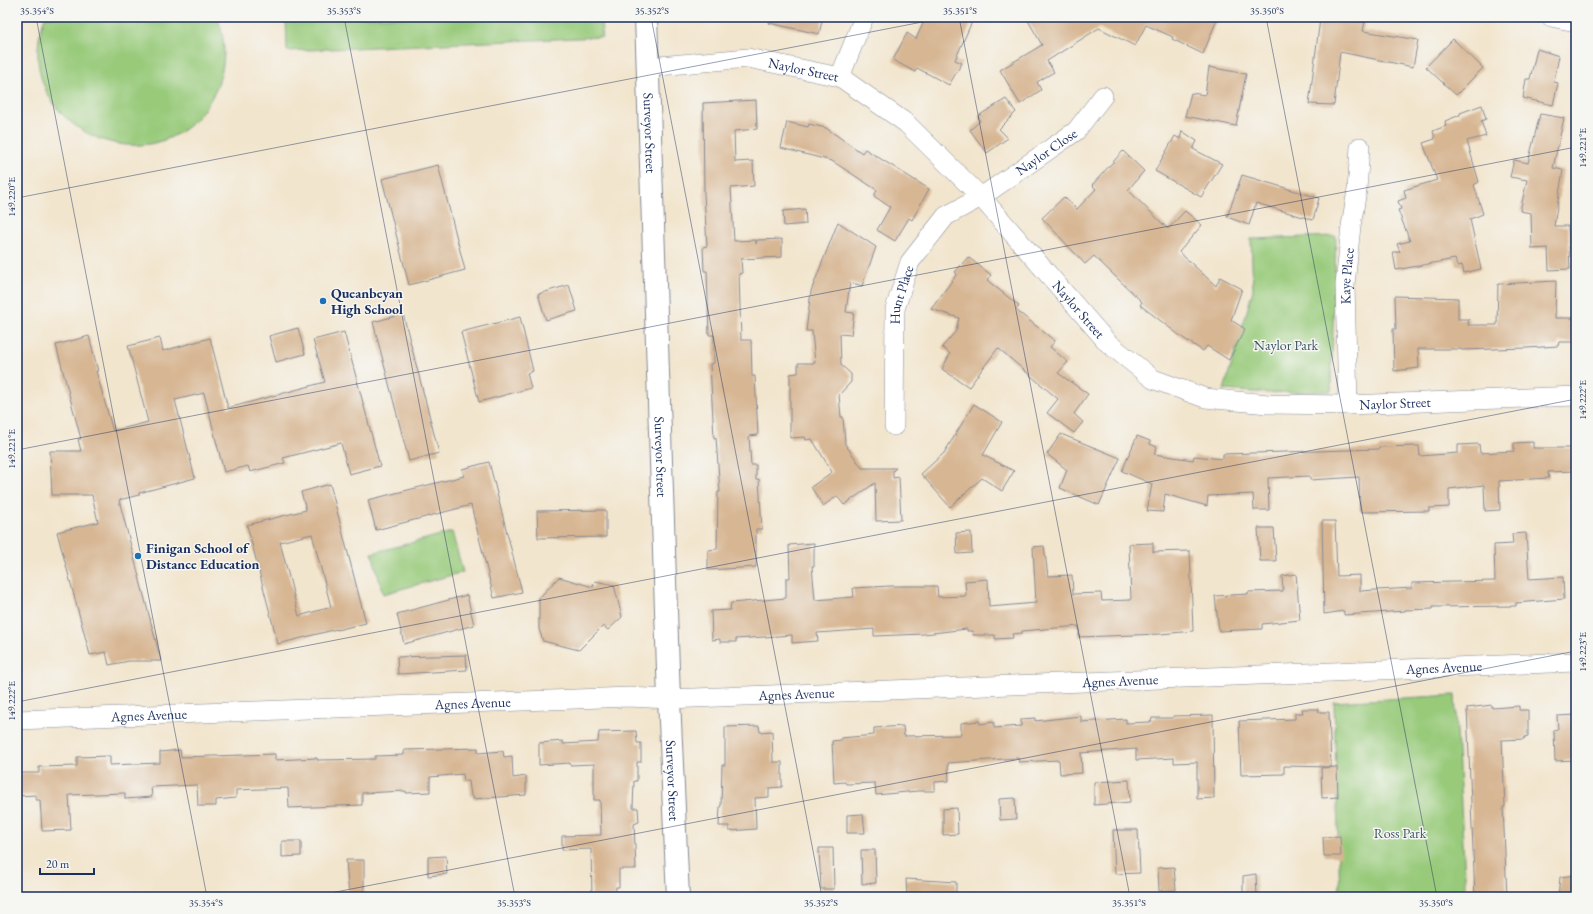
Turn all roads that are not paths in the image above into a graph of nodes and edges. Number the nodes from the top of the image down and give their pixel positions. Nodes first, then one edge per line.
1 (646, 17) edge
2 (864, 17) edge
3 (1552, 17) edge
4 (1576, 22) edge
5 (648, 67) junction
6 (840, 77) junction
7 (1103, 96) dead end
8 (1360, 147) dead end
9 (981, 197) junction
10 (1576, 396) edge
11 (1348, 405) junction
12 (894, 426) dead end
13 (1576, 662) edge
14 (669, 699) junction
15 (17, 720) edge
16 (678, 897) edge

1 - 5 street, Surveyor Street
2 - 6 street
3 - 4 street
5 - 6 street, Naylor Street
5 - 14 street, Surveyor Street
6 - 9 street, Naylor Street
7 - 9 street, Naylor Close
8 - 11 street, Kaye Place
9 - 11 street, Naylor Street
9 - 12 street, Hunt Place
10 - 11 street, Naylor Street
13 - 14 street, Agnes Avenue
14 - 15 street, Agnes Avenue
14 - 16 street, Surveyor Street

